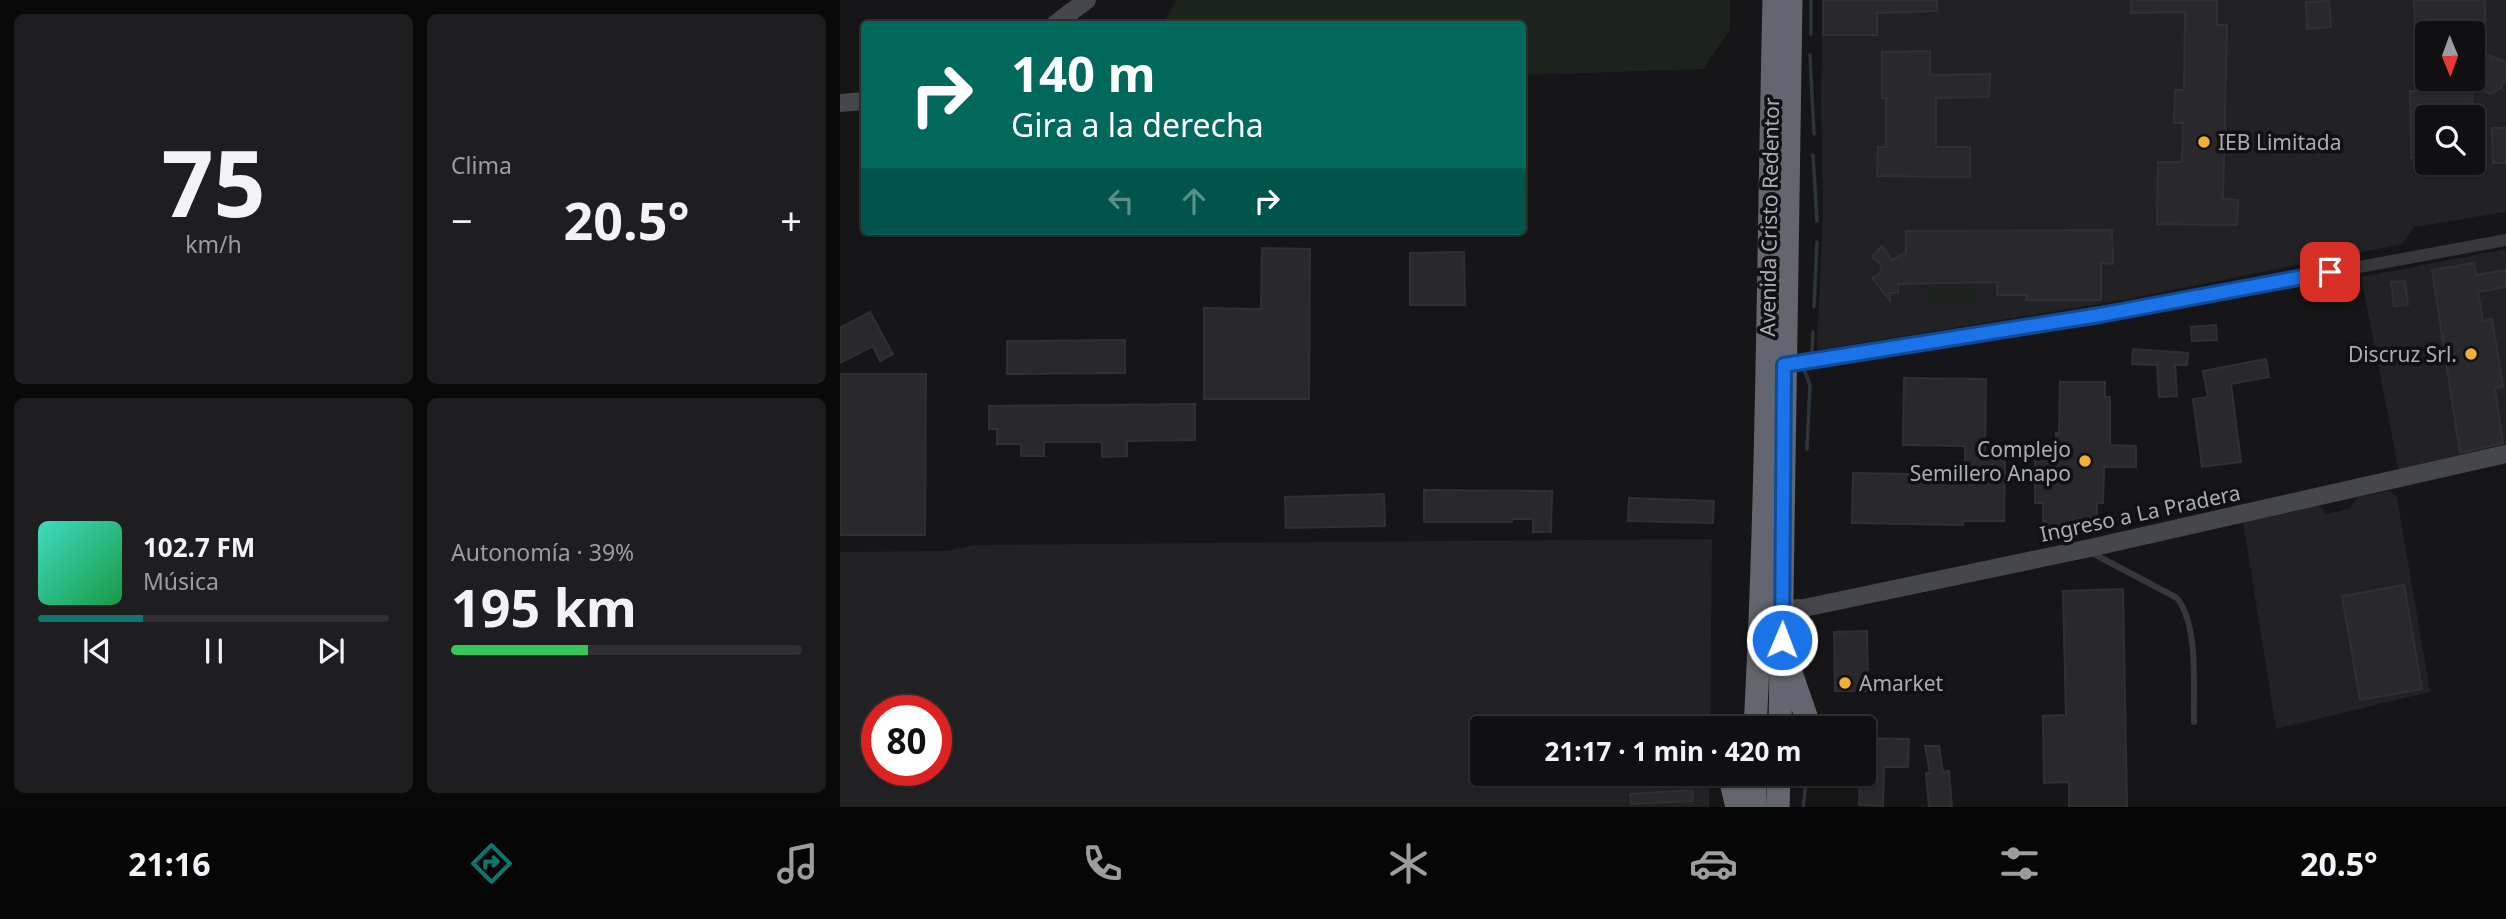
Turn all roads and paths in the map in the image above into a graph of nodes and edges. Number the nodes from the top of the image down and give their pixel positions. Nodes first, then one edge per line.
1 (1087, 0) edge
2 (1774, 0) edge
3 (1791, 0) edge
4 (1059, 21) edge
5 (861, 101) edge
6 (840, 103) edge
7 (2506, 240) edge
8 (1784, 365) junction
9 (2506, 454) edge
10 (2084, 549) junction
11 (1763, 578) junction
12 (1783, 608) junction
13 (1782, 640) junction
14 (1756, 716) edge
15 (1770, 716) edge
16 (1780, 716) edge
17 (1807, 716) edge
18 (2194, 722) dead end
19 (1732, 786) edge
20 (1755, 786) edge
21 (1769, 786) edge
22 (1779, 786) edge
23 (1737, 807) edge
24 (1755, 807) edge
25 (1769, 807) edge
26 (1778, 807) edge

1 - 4 street
2 - 11 highway, Avenida Cristo Redentor
3 - 8 highway, Avenida Cristo Redentor
5 - 6 street
7 - 8 street
8 - 12 highway, Avenida Cristo Redentor
9 - 10 street, Ingreso a La Pradera
10 - 12 street, Ingreso a La Pradera
10 - 18 lane
11 - 14 highway, Avenida Cristo Redentor
11 - 15 highway
12 - 13 highway, Avenida Cristo Redentor
13 - 16 highway, Avenida Cristo Redentor
13 - 17 highway
19 - 23 highway
20 - 24 highway
21 - 25 highway
22 - 26 highway

